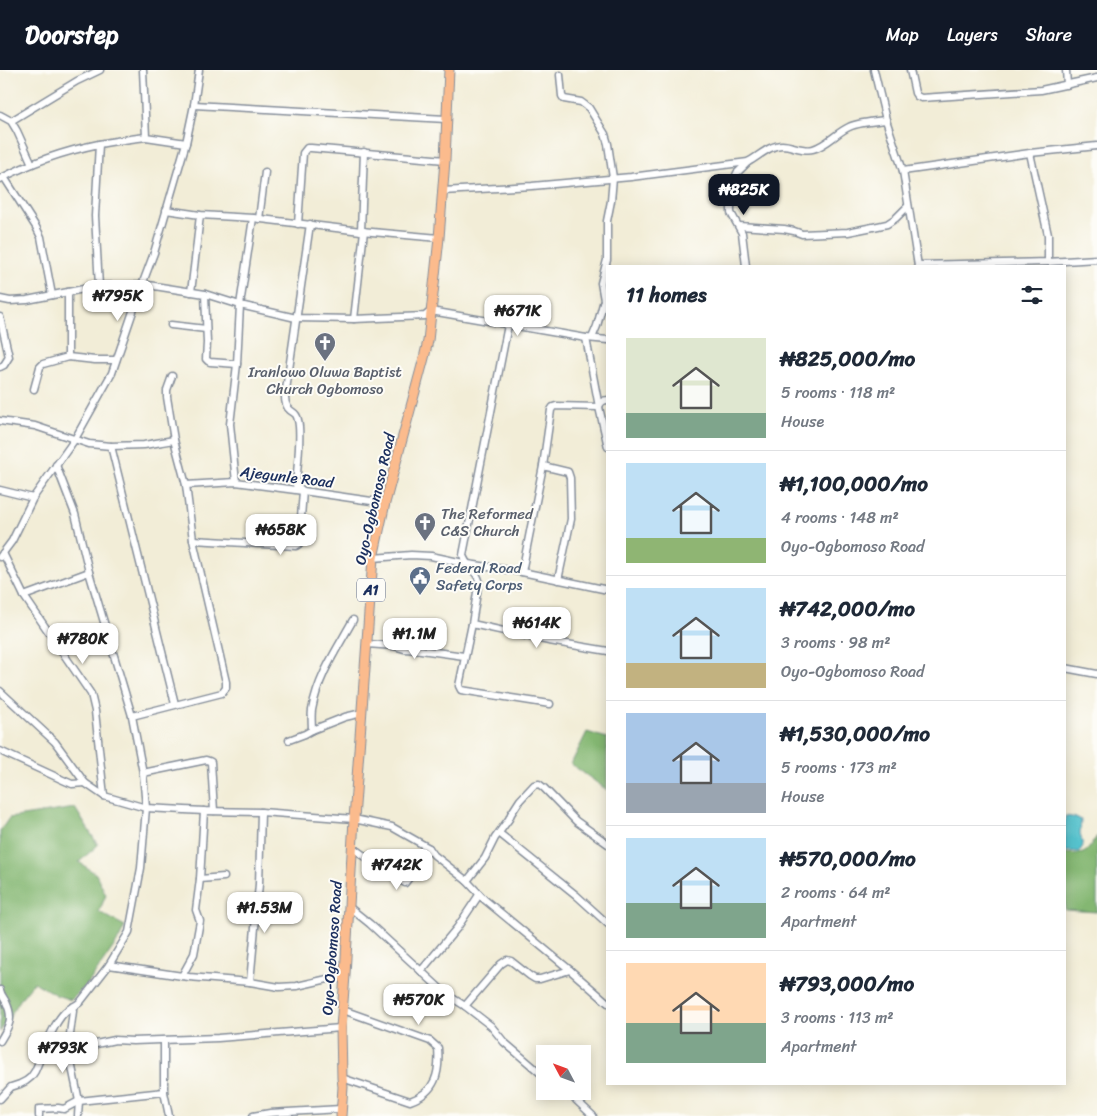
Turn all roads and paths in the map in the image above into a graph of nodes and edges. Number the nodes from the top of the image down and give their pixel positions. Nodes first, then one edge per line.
1 (100, 70) edge
2 (143, 70) edge
3 (199, 70) edge
4 (450, 70) edge
5 (874, 70) edge
6 (910, 70) edge
7 (1066, 70) edge
8 (560, 75) dead end
9 (1097, 78) edge
10 (1067, 85) junction
11 (194, 105) junction
12 (0, 115) edge
13 (446, 119) junction
14 (886, 120) junction
15 (11, 121) junction
16 (146, 137) junction
17 (186, 143) junction
18 (99, 144) junction
19 (1097, 146) edge
20 (364, 152) junction
21 (1030, 154) junction
22 (445, 160) junction
23 (748, 162) junction
24 (32, 164) junction
25 (902, 171) junction
26 (264, 172) dead end
27 (2, 178) edge
28 (613, 178) junction
29 (442, 191) junction
30 (908, 206) junction
31 (166, 210) junction
32 (200, 215) junction
33 (256, 218) junction
34 (298, 224) junction
35 (310, 224) junction
36 (739, 226) junction
37 (361, 231) junction
38 (439, 238) junction
39 (1097, 259) edge
40 (1048, 262) junction
41 (746, 265) edge
42 (918, 265) edge
43 (142, 285) junction
44 (99, 286) junction
45 (68, 292) junction
46 (191, 292) junction
47 (205, 294) junction
48 (52, 295) junction
49 (0, 299) edge
50 (240, 305) junction
51 (431, 311) junction
52 (0, 317) edge
53 (296, 318) junction
54 (354, 319) junction
55 (171, 325) dead end
56 (508, 325) junction
57 (206, 329) junction
58 (589, 338) junction
59 (606, 340) edge
60 (68, 357) junction
61 (116, 360) junction
62 (236, 364) junction
63 (0, 367) edge
64 (172, 376) dead end
65 (34, 389) dead end
66 (606, 400) edge
67 (599, 408) junction
68 (0, 421) edge
69 (606, 438) edge
70 (75, 439) junction
71 (174, 440) junction
72 (111, 446) junction
73 (56, 465) junction
74 (543, 466) junction
75 (236, 482) junction
76 (186, 485) junction
77 (0, 490) edge
78 (303, 490) junction
79 (33, 498) junction
80 (385, 503) junction
81 (193, 540) junction
82 (2, 555) edge
83 (373, 558) junction
84 (468, 564) junction
85 (90, 572) junction
86 (522, 572) junction
87 (558, 580) junction
88 (606, 590) edge
89 (24, 596) junction
90 (353, 620) dead end
91 (472, 624) junction
92 (367, 644) junction
93 (606, 651) edge
94 (464, 656) junction
95 (1066, 668) edge
96 (1097, 674) edge
97 (0, 691) edge
98 (175, 704) junction
99 (550, 704) dead end
100 (362, 713) junction
101 (132, 716) junction
102 (312, 730) junction
103 (289, 740) dead end
104 (0, 751) edge
105 (142, 773) junction
106 (85, 783) junction
107 (104, 796) junction
108 (146, 808) junction
109 (204, 811) junction
110 (214, 811) junction
111 (261, 812) junction
112 (354, 819) junction
113 (499, 833) junction
114 (606, 843) edge
115 (352, 847) junction
116 (429, 848) junction
117 (224, 877) dead end
118 (200, 879) junction
119 (467, 881) junction
120 (483, 898) junction
121 (349, 907) junction
122 (606, 922) edge
123 (108, 965) junction
124 (570, 970) junction
125 (421, 971) junction
126 (346, 975) junction
127 (182, 976) junction
128 (250, 982) junction
129 (0, 990) edge
130 (606, 1001) edge
131 (466, 1006) junction
132 (72, 1007) junction
133 (342, 1010) junction
134 (341, 1028) junction
135 (164, 1040) junction
136 (0, 1041) edge
137 (72, 1046) junction
138 (536, 1069) edge
139 (342, 1078) junction
140 (164, 1092) junction
141 (0, 1099) edge
142 (576, 1100) edge
143 (79, 1101) junction
144 (341, 1112) edge
145 (39, 1116) edge
146 (78, 1116) edge
147 (169, 1116) edge
148 (252, 1116) edge
149 (593, 1116) edge

1 - 15 street
2 - 16 street
3 - 11 street
4 - 13 highway, Oyo-Ogbomoso Road / A1
5 - 14 street
6 - 10 street
7 - 10 street
8 - 28 street
9 - 10 street
11 - 13 street
11 - 17 street
12 - 15 street
13 - 22 highway, Oyo-Ogbomoso Road / A1
14 - 23 street
14 - 25 street
15 - 24 street
16 - 17 street
16 - 18 street
17 - 31 street
18 - 24 street
18 - 44 street
19 - 21 street
20 - 22 street
20 - 34 street
20 - 37 street
21 - 25 street
21 - 40 street
22 - 29 highway, Oyo-Ogbomoso Road / A1
23 - 28 street
23 - 36 street
24 - 27 street
25 - 30 street
26 - 33 street
27 - 48 street
28 - 29 street
28 - 58 street
29 - 38 highway, Oyo-Ogbomoso Road / A1
30 - 36 street
30 - 42 street
31 - 32 street
31 - 43 street
32 - 33 street
32 - 46 street
33 - 34 street
33 - 50 street
34 - 35 street
35 - 37 street
35 - 53 street
36 - 41 street
37 - 38 street
37 - 54 street
38 - 51 highway, Oyo-Ogbomoso Road / A1
39 - 40 street
40 - 42 street
43 - 44 street
43 - 46 street
43 - 61 street
44 - 45 street
45 - 48 street
45 - 60 street
46 - 47 street
47 - 50 street
47 - 57 street
48 - 49 street
50 - 53 street
50 - 62 street
51 - 54 street
51 - 56 street
51 - 80 highway, Oyo-Ogbomoso Road / A1
52 - 63 street
53 - 54 street
53 - 78 street
55 - 57 street
56 - 58 street
56 - 84 street
57 - 62 street
58 - 59 street
58 - 67 street
60 - 61 street
60 - 65 street
61 - 70 street
62 - 75 street
64 - 71 street
66 - 67 street
67 - 69 street
67 - 74 street
68 - 70 street
70 - 72 street
70 - 73 street
71 - 72 street
71 - 76 street
72 - 98 street
73 - 79 street
73 - 85 street
74 - 86 street
74 - 87 street
75 - 76 street, Ajegunle Road
75 - 78 street, Ajegunle Road
76 - 81 street
77 - 79 street
78 - 80 street, Ajegunle Road
78 - 81 street
79 - 82 street
80 - 83 highway, Oyo-Ogbomoso Road / A1
81 - 98 street
82 - 89 street
83 - 84 street
83 - 92 highway, Oyo-Ogbomoso Road / A1
84 - 86 street
84 - 91 street
85 - 89 street
85 - 101 street
86 - 87 street
87 - 88 street
89 - 107 street
90 - 102 street
91 - 93 street
91 - 94 street
92 - 94 street
92 - 100 highway, Oyo-Ogbomoso Road / A1
94 - 99 street
95 - 96 street
97 - 106 street
98 - 101 street
100 - 102 street
100 - 112 highway, Oyo-Ogbomoso Road / A1
101 - 105 street
102 - 103 street
104 - 106 street
105 - 108 street
105 - 110 street
106 - 107 street
107 - 108 street
108 - 109 street
108 - 123 street
109 - 110 street
109 - 118 street
110 - 111 street
111 - 112 street
111 - 128 street
112 - 115 highway, Oyo-Ogbomoso Road / A1
112 - 116 street
113 - 114 street
113 - 119 street
113 - 122 street
115 - 116 street
115 - 121 highway, Oyo-Ogbomoso Road / A1
116 - 119 street
117 - 118 street
118 - 127 street
119 - 120 street
120 - 124 street
120 - 125 street
121 - 125 street
121 - 126 highway, Oyo-Ogbomoso Road / A1
123 - 127 street
123 - 132 street
124 - 130 street
124 - 131 street
125 - 131 street
126 - 128 street
126 - 133 highway, Oyo-Ogbomoso Road / A1
127 - 128 street
129 - 136 street
131 - 138 street
132 - 137 street
132 - 141 street
133 - 134 highway, Oyo-Ogbomoso Road / A1
133 - 139 street
134 - 135 street
134 - 139 highway, Oyo-Ogbomoso Road / A1
135 - 137 street
135 - 140 street
137 - 143 street
139 - 144 highway, Oyo-Ogbomoso Road / A1
140 - 143 street
140 - 147 street
142 - 149 street
143 - 145 street
143 - 146 street
144 - 148 street

